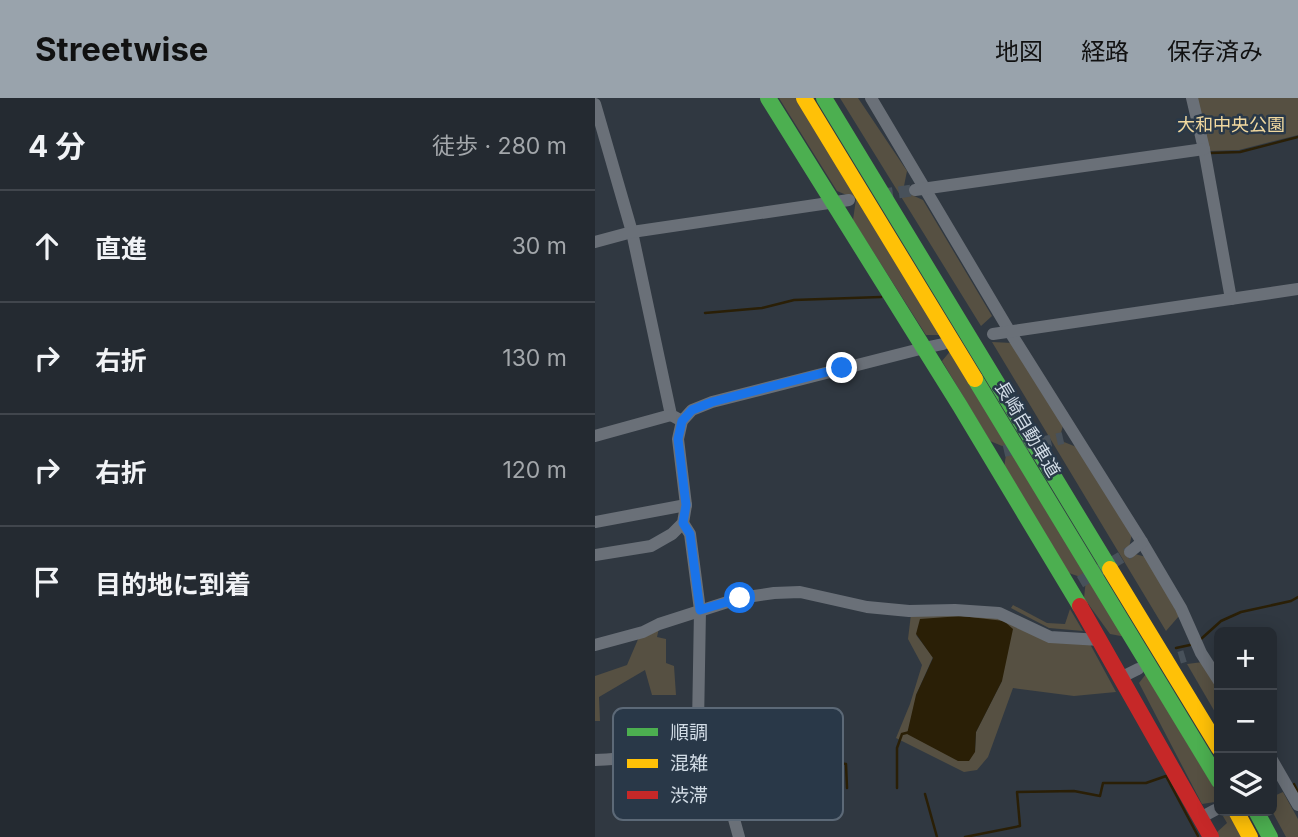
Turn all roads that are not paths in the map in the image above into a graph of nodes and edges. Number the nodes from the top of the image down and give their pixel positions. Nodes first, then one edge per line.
1 (768, 98) edge
2 (804, 98) edge
3 (824, 98) edge
4 (871, 98) edge
5 (1192, 98) edge
6 (595, 104) edge
7 (599, 129) edge
8 (1204, 149) junction
9 (921, 189) junction
10 (841, 201) junction
11 (632, 232) junction
12 (595, 242) edge
13 (1298, 289) edge
14 (1231, 299) junction
15 (1010, 332) junction
16 (993, 334) dead end
17 (943, 344) dead end
18 (924, 348) junction
19 (676, 418) junction
20 (595, 436) edge
21 (686, 505) junction
22 (595, 522) edge
23 (683, 523) junction
24 (1142, 542) junction
25 (1130, 552) tunnel mouth
26 (595, 555) edge
27 (699, 605) junction
28 (1100, 640) junction
29 (595, 645) edge
30 (1201, 653) junction
31 (1185, 656) tunnel mouth
32 (1138, 669) dead end
33 (1214, 673) edge
34 (1122, 677) junction
35 (698, 708) edge
36 (1214, 740) edge
37 (613, 759) edge
38 (595, 760) edge
39 (1214, 773) edge
40 (1277, 777) edge
41 (1298, 805) edge
42 (1214, 811) edge
43 (1239, 816) edge
44 (1259, 816) edge
45 (1200, 818) junction
46 (734, 820) edge
47 (739, 837) edge
48 (1211, 837) edge
49 (1250, 837) edge
50 (1270, 837) edge

1 - 10 main road
2 - 39 main road, 長崎自動車道
3 - 36 main road, 長崎自動車道
4 - 9 street
5 - 8 street
6 - 7 street
7 - 11 street
8 - 9 street
8 - 14 street
9 - 15 street
10 - 11 street
10 - 18 main road
11 - 12 street
11 - 19 street
13 - 14 street
14 - 15 street
15 - 16 street
15 - 24 street
17 - 18 street
18 - 19 street
18 - 28 main road
19 - 20 street
19 - 21 street
21 - 22 street
21 - 23 street
23 - 26 street
23 - 27 street
24 - 25 street
24 - 30 street
27 - 28 street
27 - 29 street
27 - 35 street
28 - 34 main road
30 - 31 street
30 - 33 street
32 - 34 street
34 - 45 main road
37 - 38 street
40 - 41 street
42 - 45 street
43 - 49 main road
44 - 50 main road
45 - 48 main road
46 - 47 street

